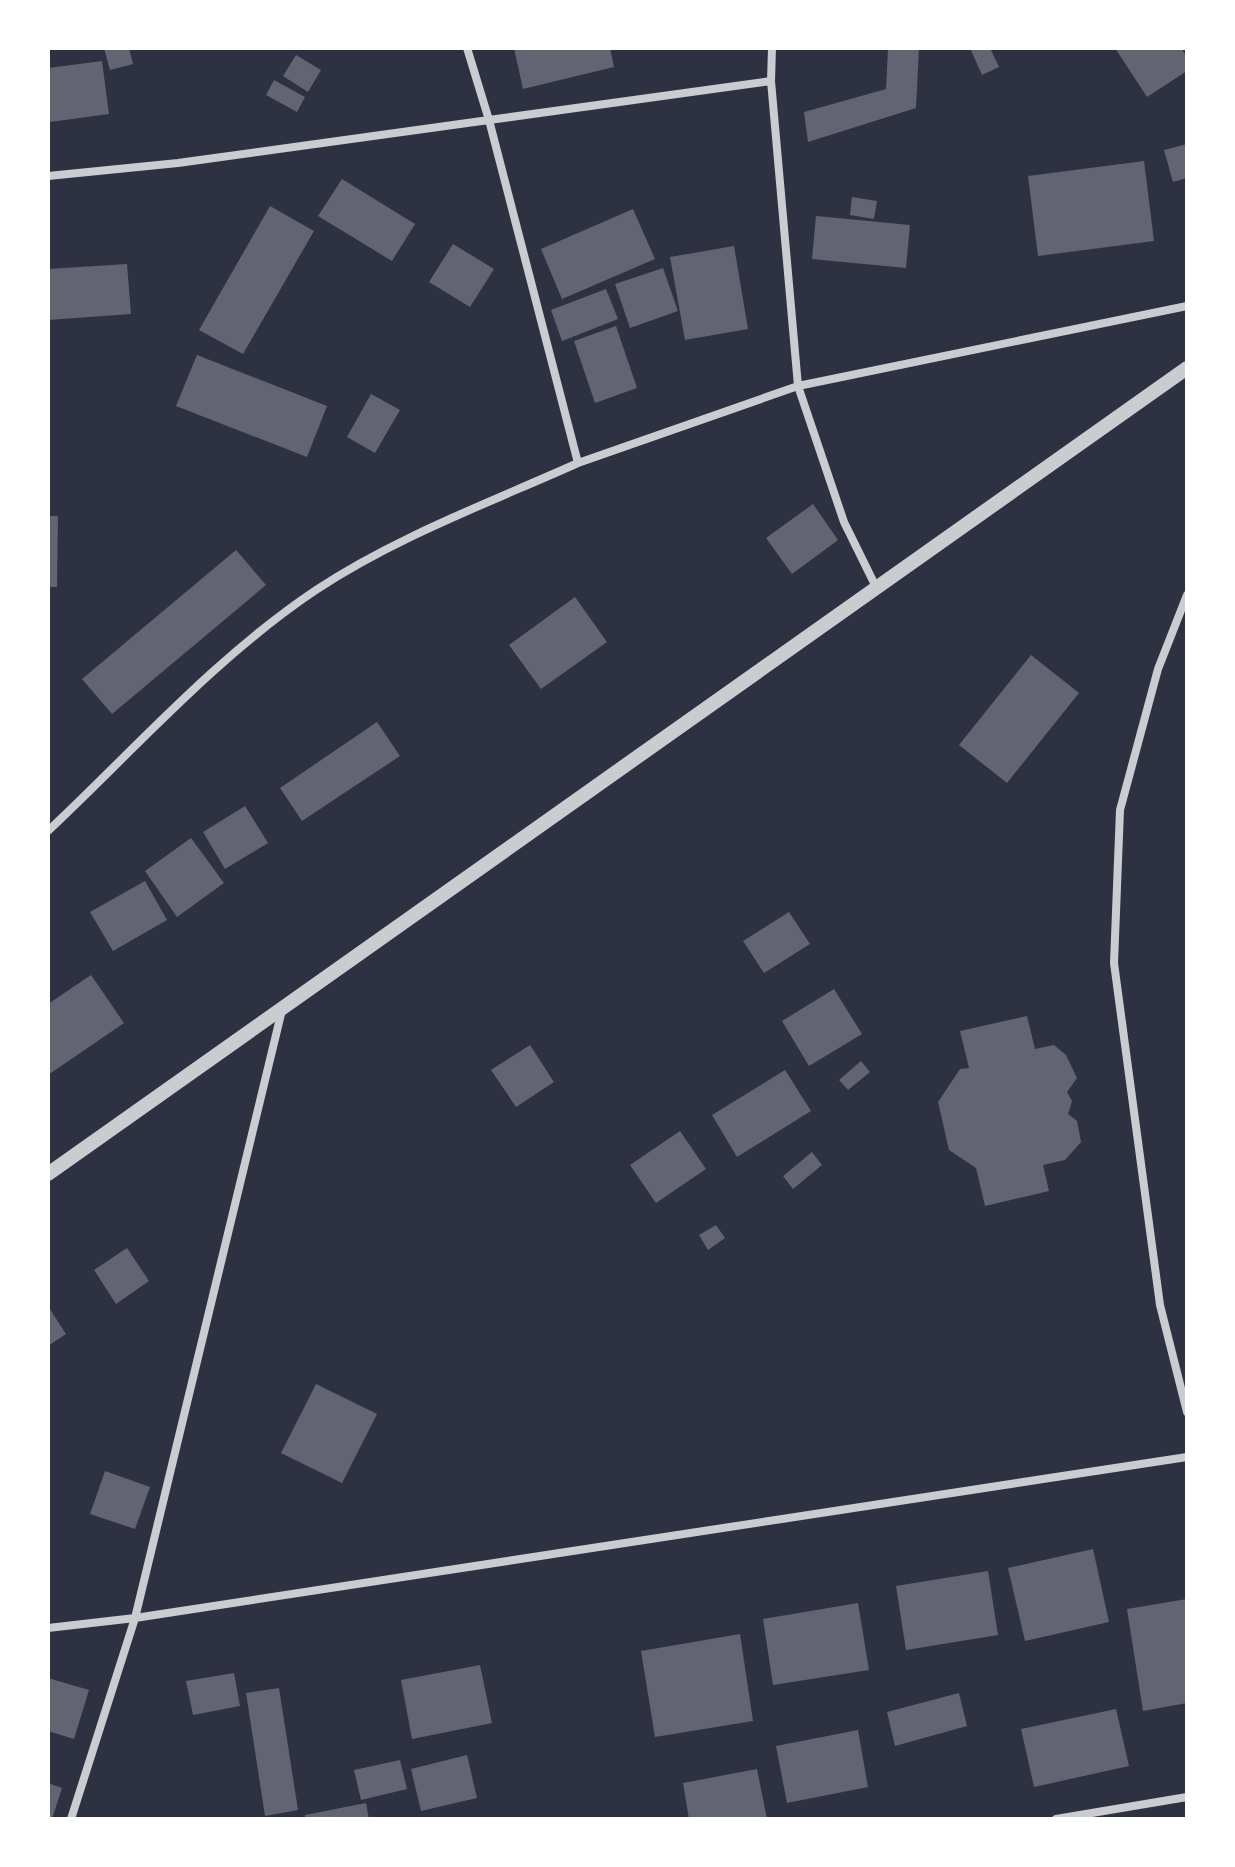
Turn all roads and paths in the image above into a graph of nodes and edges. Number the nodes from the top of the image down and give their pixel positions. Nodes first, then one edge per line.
1 (467, 48) edge
2 (772, 48) edge
3 (771, 81) junction
4 (489, 120) junction
5 (48, 176) edge
6 (1187, 306) edge
7 (1187, 368) edge
8 (798, 386) junction
9 (578, 463) junction
10 (876, 587) junction
11 (1187, 595) edge
12 (48, 830) edge
13 (282, 1009) junction
14 (48, 1174) edge
15 (1187, 1412) edge
16 (1187, 1457) edge
17 (135, 1618) junction
18 (48, 1628) edge
19 (1187, 1797) edge
20 (71, 1819) edge
21 (1056, 1819) edge

1 - 4 street
2 - 3 street
3 - 4 street
3 - 8 street
4 - 5 street
4 - 9 street
6 - 8 street
7 - 10 street
8 - 9 street
8 - 10 street
9 - 12 street
10 - 13 street
11 - 15 street
13 - 14 street
13 - 17 street
16 - 17 street
17 - 18 street
17 - 20 street
19 - 21 street

